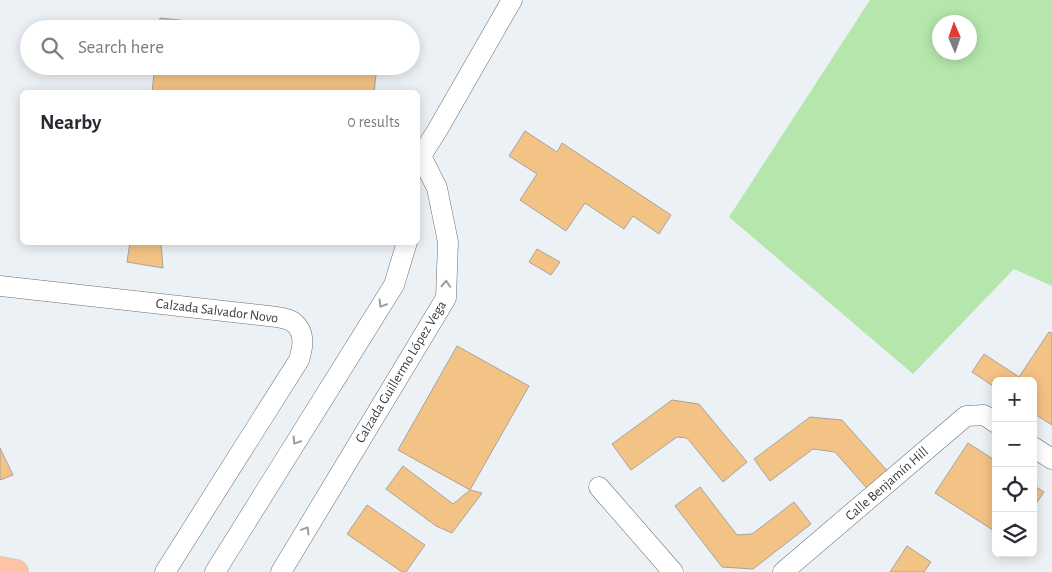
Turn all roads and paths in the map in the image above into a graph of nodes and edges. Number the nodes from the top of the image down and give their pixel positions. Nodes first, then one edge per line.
1 (512, 0) edge
2 (420, 159) edge
3 (420, 162) edge
4 (405, 245) edge
5 (0, 286) edge
6 (994, 422) edge
7 (1037, 450) edge
8 (1052, 460) edge
9 (599, 487) dead end
10 (0, 569) edge
11 (16, 572) edge
12 (165, 572) edge
13 (215, 572) edge
14 (281, 572) edge
15 (673, 572) edge
16 (783, 572) edge

1 - 2 street, Calzada Guillermo López Vega
14 -> 3 street, Calzada Guillermo López Vega
4 -> 13 street
5 - 12 street, Calzada Salvador Novo
6 - 16 street, Calle Benjamín Hill
7 - 8 street
9 - 15 street
10 - 11 main road

